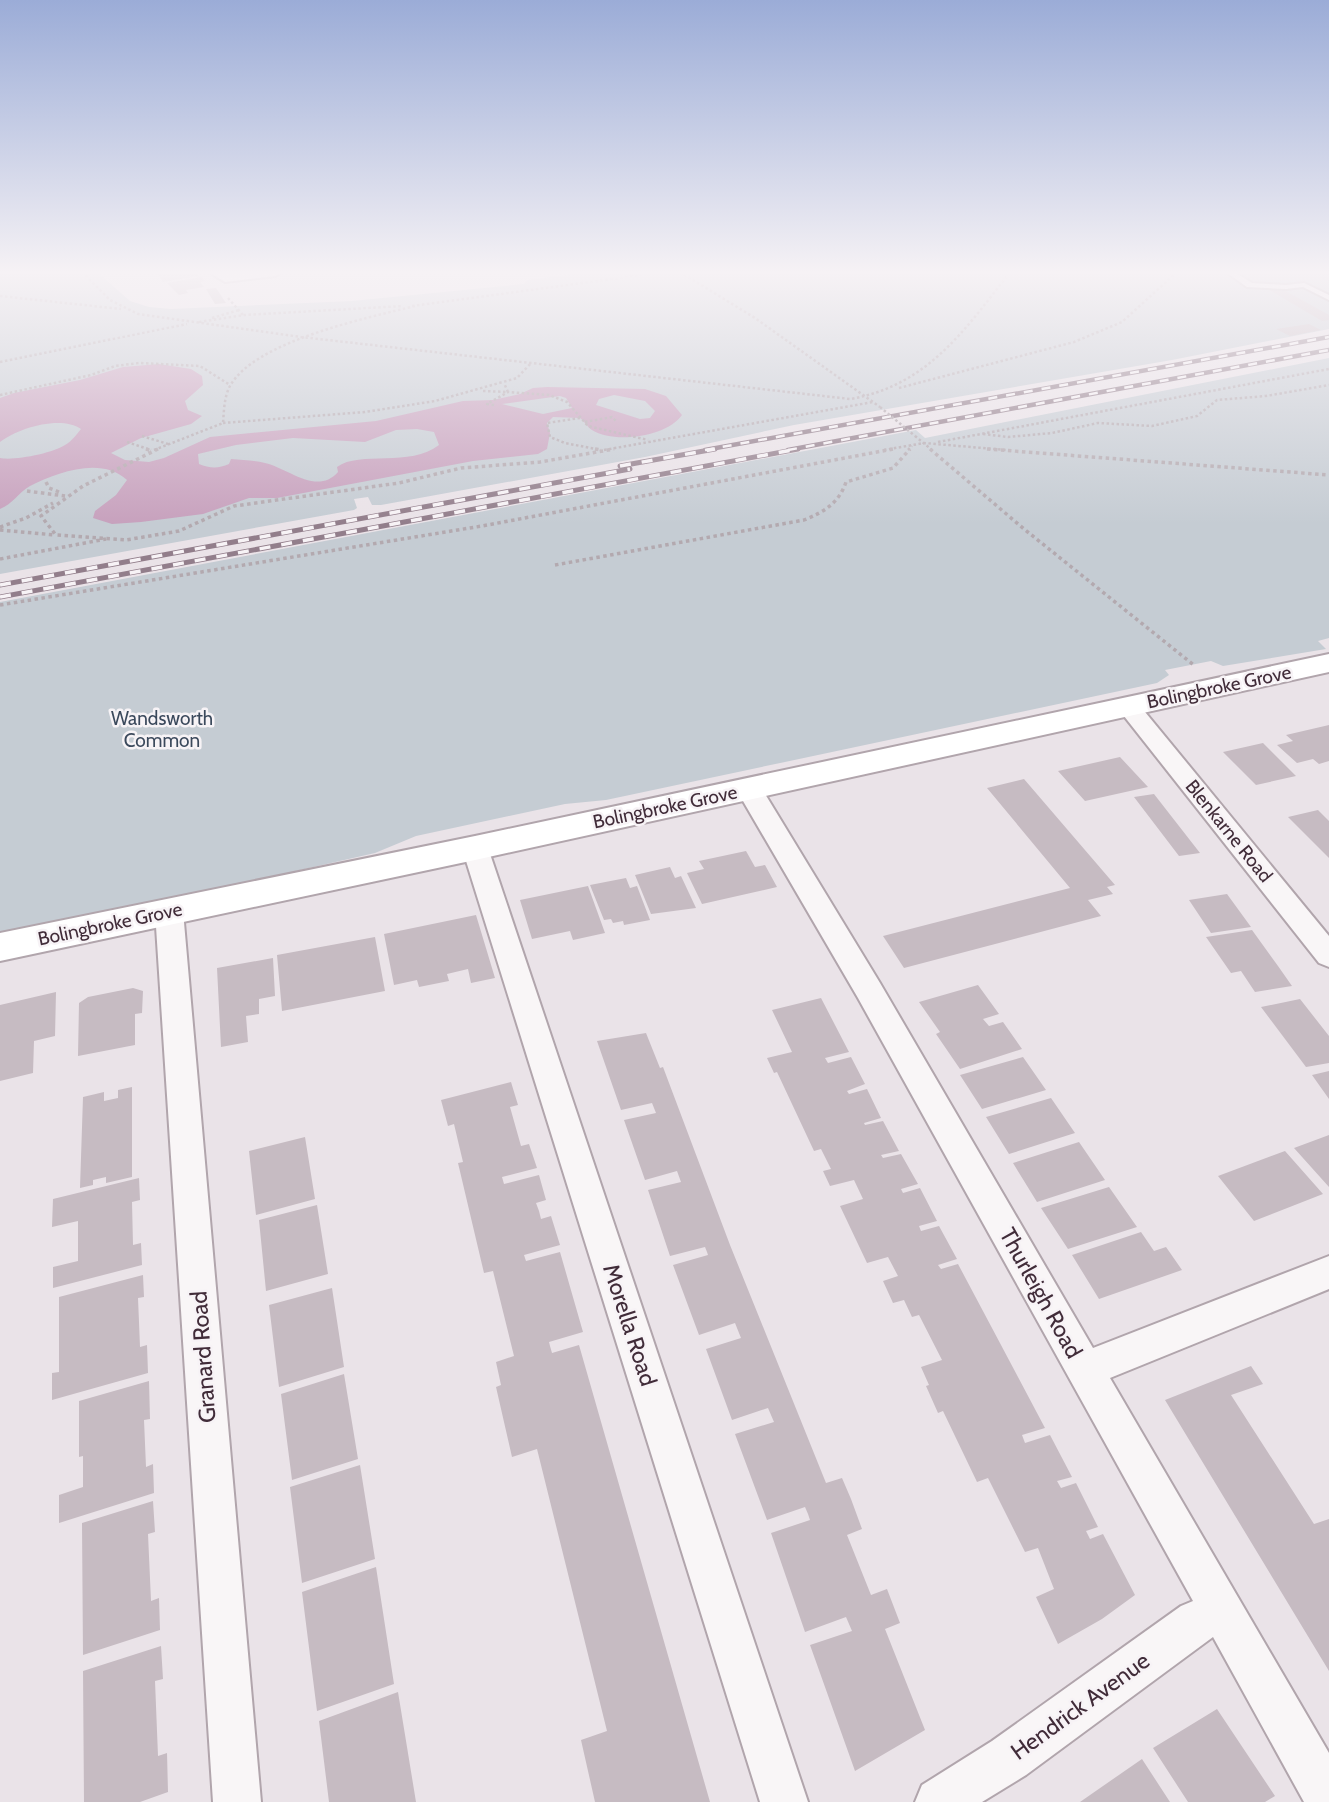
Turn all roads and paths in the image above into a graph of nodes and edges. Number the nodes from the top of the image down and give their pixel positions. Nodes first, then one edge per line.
1 (29, 356) edge
2 (268, 356) edge
3 (470, 356) edge
4 (809, 356) edge
5 (935, 356) edge
6 (1020, 356) edge
7 (0, 362) edge
8 (531, 363) junction
9 (1329, 369) edge
10 (503, 383) junction
11 (230, 385) junction
12 (1329, 385) edge
13 (895, 389) junction
14 (475, 390) junction
15 (508, 392) junction
16 (0, 395) edge
17 (868, 398) junction
18 (873, 402) junction
19 (494, 405) dead end
20 (580, 418) junction
21 (616, 421) dead end
22 (584, 422) junction
23 (223, 423) junction
24 (979, 434) junction
25 (142, 436) dead end
26 (652, 441) junction
27 (129, 443) dead end
28 (924, 443) junction
29 (931, 443) junction
30 (168, 444) junction
31 (916, 444) junction
32 (606, 450) junction
33 (153, 451) junction
34 (1329, 475) edge
35 (46, 482) dead end
36 (27, 491) dead end
37 (66, 496) junction
38 (0, 528) edge
39 (56, 535) junction
40 (113, 538) junction
41 (0, 559) edge
42 (555, 565) dead end
43 (0, 605) edge
44 (1329, 663) edge
45 (1195, 666) dead end
46 (1128, 706) junction
47 (749, 789) junction
48 (475, 848) junction
49 (169, 911) junction
50 (0, 947) edge
51 (1329, 956) edge
52 (1329, 1272) edge
53 (1084, 1370) junction
54 (1222, 1612) junction
55 (1329, 1799) edge
56 (237, 1802) edge
57 (784, 1802) edge
58 (939, 1802) edge

1 - 7 path
2 - 11 path
3 - 8 path
4 - 17 path
5 - 13 path
6 - 13 path
8 - 10 path
8 - 17 path
9 - 24 path
10 - 14 path
10 - 15 path
11 - 16 path
11 - 23 path
12 - 24 path
13 - 17 path
14 - 15 path
14 - 23 path
15 - 19 path
15 - 20 path
17 - 18 path
18 - 26 path
18 - 28 path, bridge
20 - 22 path
20 - 32 path
21 - 22 path
22 - 26 path
23 - 30 path
24 - 29 path
25 - 30 path
26 - 32 path
27 - 33 path
28 - 29 path
28 - 31 path
28 - 45 path
29 - 34 path
30 - 33 path
31 - 42 path
31 - 43 path
32 - 40 path
33 - 37 path
35 - 37 path
36 - 37 path
37 - 38 path
37 - 39 path
38 - 39 path
39 - 40 path
40 - 41 path
44 - 46 main road, Bolingbroke Grove
46 - 47 main road, Bolingbroke Grove
46 - 51 street, Blenkarne Road
47 - 48 main road, Bolingbroke Grove
47 - 53 street, Thurleigh Road
48 - 49 main road, Bolingbroke Grove
48 - 57 street, Morella Road
49 - 50 main road, Bolingbroke Grove
49 - 56 street, Granard Road
52 - 53 street
53 - 54 street, Thurleigh Road
54 - 55 street, Thurleigh Road
54 - 58 street, Hendrick Avenue

